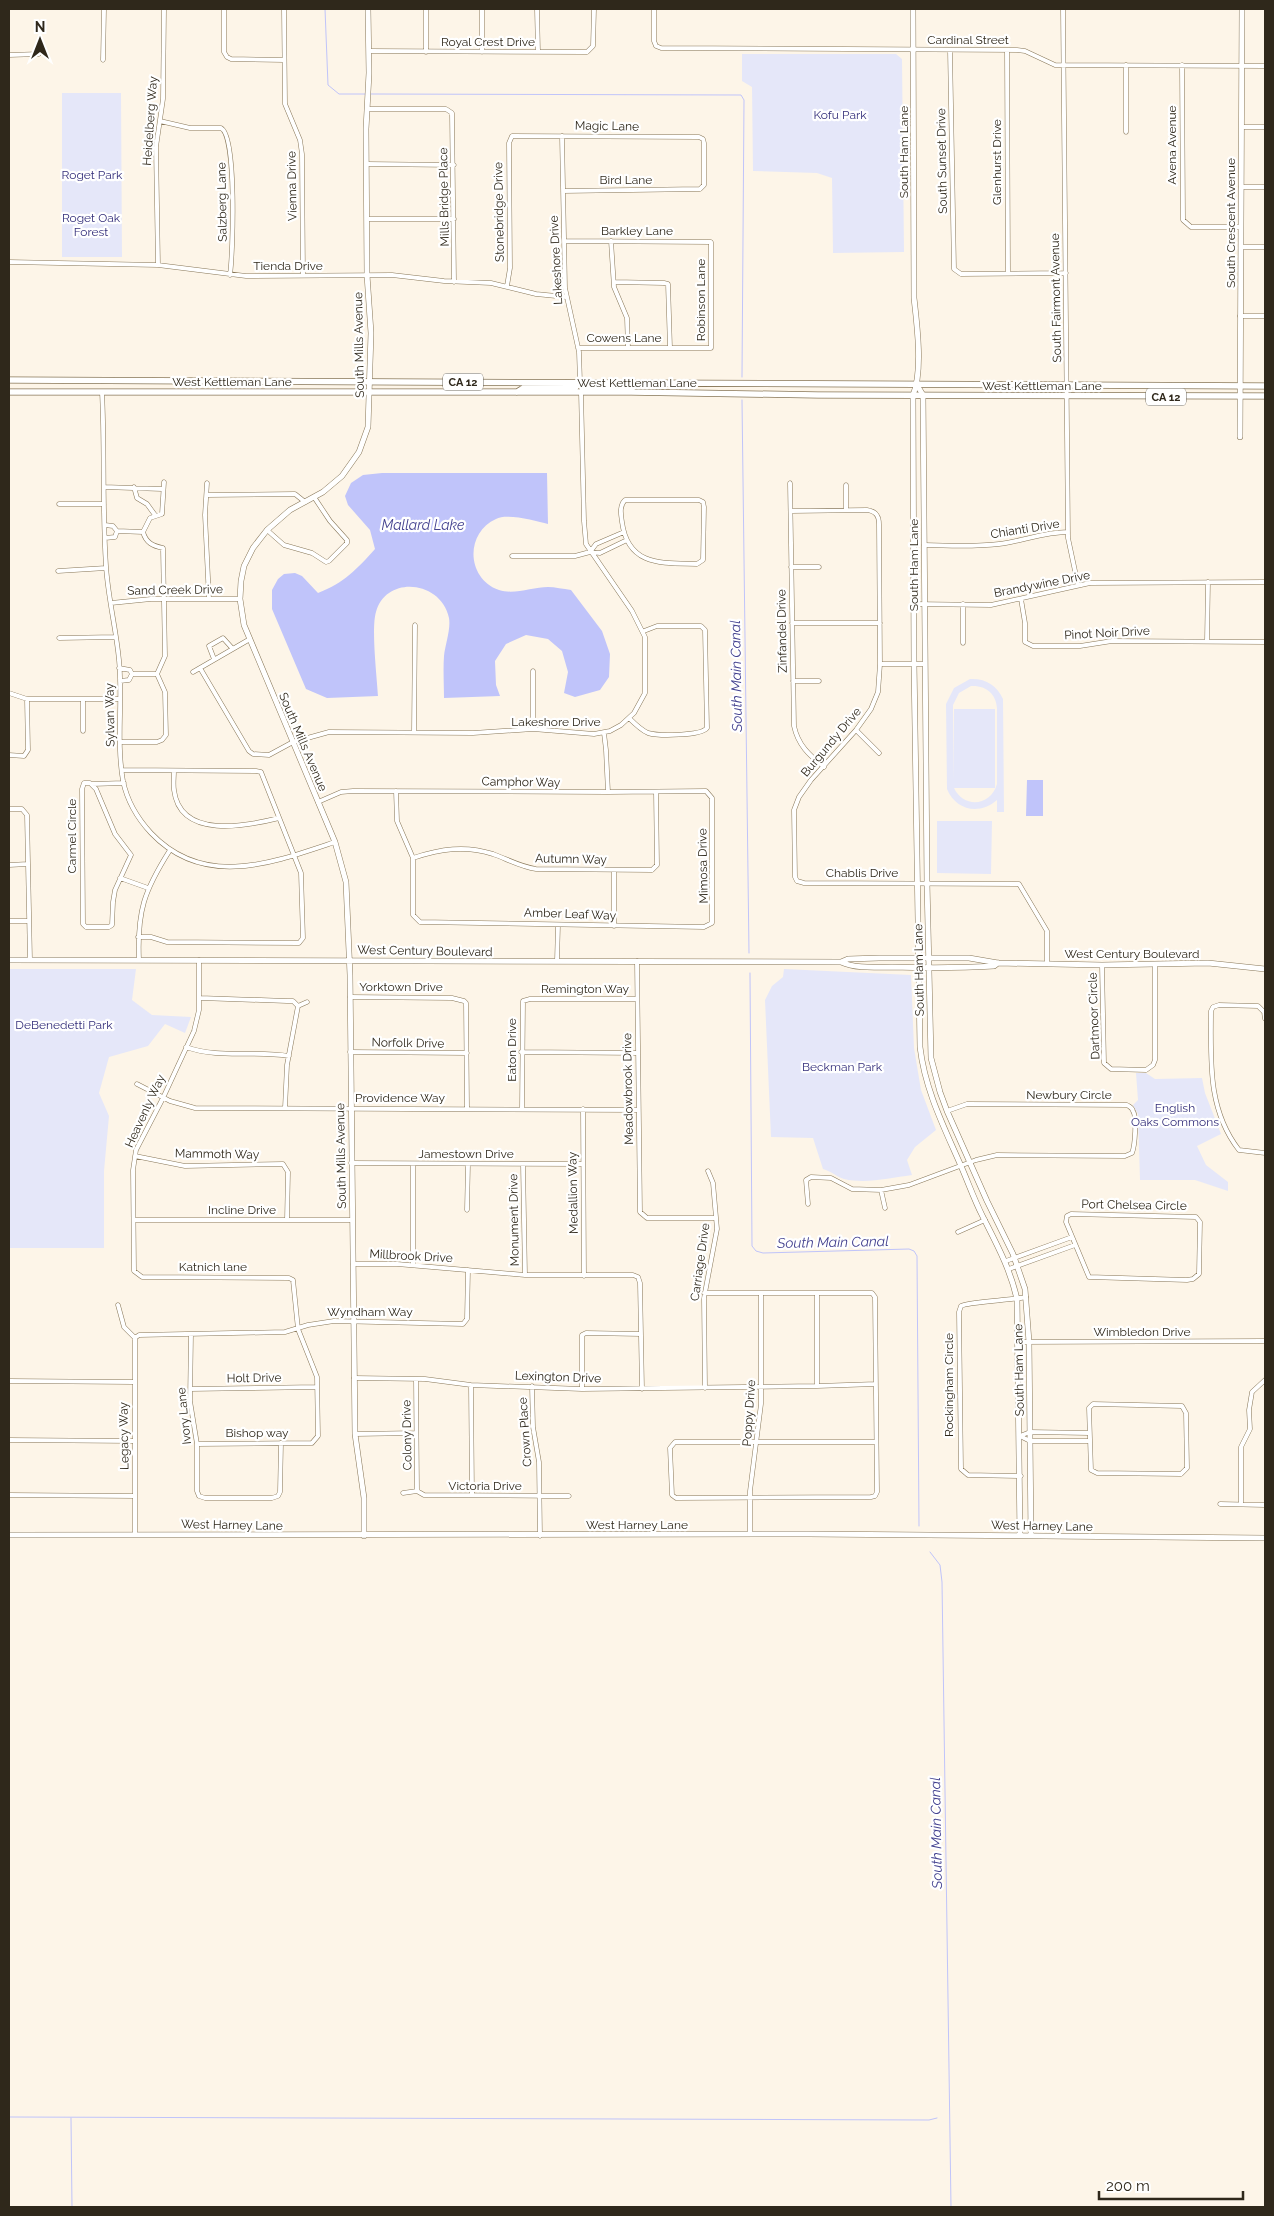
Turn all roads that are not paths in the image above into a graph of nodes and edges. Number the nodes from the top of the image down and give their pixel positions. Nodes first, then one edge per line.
1 (104, 9) edge
2 (164, 9) edge
3 (224, 9) edge
4 (284, 9) edge
5 (368, 9) edge
6 (426, 9) edge
7 (482, 9) edge
8 (538, 9) edge
9 (594, 9) edge
10 (654, 9) edge
11 (913, 9) edge
12 (1063, 9) edge
13 (1242, 9) edge
14 (913, 50) junction
15 (950, 50) junction
16 (1007, 50) junction
17 (369, 51) junction
18 (426, 52) junction
19 (482, 52) junction
20 (538, 52) junction
21 (39, 54) dead end
22 (9, 55) edge
23 (103, 60) dead end
24 (284, 60) junction
25 (1063, 65) junction
26 (1126, 65) junction
27 (1182, 65) junction
28 (1242, 66) junction
29 (1265, 66) edge
30 (367, 109) junction
31 (160, 121) junction
32 (1242, 127) junction
33 (1265, 128) edge
34 (1126, 132) dead end
35 (562, 136) junction
36 (511, 137) joint
37 (367, 164) junction
38 (454, 165) junction
39 (1241, 187) junction
40 (1265, 187) edge
41 (690, 190) joint
42 (563, 191) junction
43 (368, 219) junction
44 (454, 219) junction
45 (1241, 227) junction
46 (564, 241) junction
47 (611, 241) junction
48 (711, 242) joint
49 (1241, 247) junction
50 (1265, 247) edge
51 (9, 262) edge
52 (158, 265) junction
53 (1008, 273) junction
54 (1066, 273) junction
55 (230, 275) junction
56 (367, 275) junction
57 (303, 276) junction
58 (454, 282) junction
59 (614, 282) junction
60 (507, 286) junction
61 (566, 297) junction
62 (1240, 316) junction
63 (1265, 316) edge
64 (578, 348) junction
65 (628, 348) junction
66 (670, 348) junction
67 (9, 380) edge
68 (370, 382) junction
69 (580, 382) junction
70 (642, 383) junction
71 (917, 385) junction
72 (1067, 386) junction
73 (1241, 386) junction
74 (1265, 386) edge
75 (9, 392) edge
76 (102, 392) junction
77 (370, 392) junction
78 (517, 392) junction
79 (581, 392) junction
80 (912, 395) junction
81 (923, 395) junction
82 (1067, 396) junction
83 (1265, 396) edge
84 (1241, 397) junction
85 (1240, 437) dead end
86 (164, 482) dead end
87 (208, 483) dead end
88 (790, 483) dead end
89 (846, 485) dead end
90 (104, 487) junction
91 (134, 487) junction
92 (162, 489) junction
93 (207, 495) junction
94 (314, 497) junction
95 (305, 502) junction
96 (59, 504) dead end
97 (104, 504) junction
98 (846, 510) junction
99 (791, 511) junction
100 (155, 515) junction
101 (104, 525) junction
102 (267, 530) junction
103 (117, 531) junction
104 (143, 532) junction
105 (624, 532) junction
106 (1068, 532) junction
107 (105, 538) junction
108 (627, 540) junction
109 (924, 545) junction
110 (590, 552) junction
111 (512, 556) dead end
112 (819, 566) dead end
113 (791, 567) junction
114 (106, 568) junction
115 (58, 571) dead end
116 (1208, 582) junction
117 (1265, 582) edge
118 (1078, 585) junction
119 (164, 599) junction
120 (209, 599) junction
121 (240, 599) junction
122 (1021, 599) junction
123 (111, 603) junction
124 (913, 604) junction
125 (924, 604) junction
126 (963, 604) junction
127 (792, 623) junction
128 (880, 623) junction
129 (415, 624) dead end
130 (644, 631) junction
131 (116, 637) junction
132 (58, 638) dead end
133 (250, 639) junction
134 (1207, 641) junction
135 (1265, 642) edge
136 (963, 643) dead end
137 (232, 648) junction
138 (214, 659) junction
139 (880, 664) junction
140 (914, 664) junction
141 (925, 664) junction
142 (120, 668) junction
143 (200, 668) junction
144 (534, 671) dead end
145 (193, 672) dead end
146 (132, 674) junction
147 (157, 674) junction
148 (120, 681) junction
149 (793, 681) junction
150 (819, 681) dead end
151 (9, 693) edge
152 (27, 699) junction
153 (83, 699) junction
154 (120, 699) junction
155 (629, 718) junction
156 (533, 730) junction
157 (856, 730) junction
158 (83, 731) dead end
159 (604, 732) junction
160 (414, 733) junction
161 (121, 742) junction
162 (293, 742) junction
163 (879, 753) dead end
164 (9, 755) edge
165 (824, 767) junction
166 (122, 770) junction
167 (174, 771) junction
168 (124, 783) junction
169 (92, 784) junction
170 (396, 791) junction
171 (608, 792) junction
172 (656, 792) junction
173 (318, 802) junction
174 (712, 808) joint
175 (9, 809) edge
176 (279, 818) junction
177 (335, 842) junction
178 (170, 850) junction
179 (294, 855) junction
180 (413, 858) junction
181 (28, 864) junction
182 (9, 865) edge
183 (614, 870) junction
184 (120, 878) junction
185 (798, 881) joint
186 (927, 883) junction
187 (918, 884) junction
188 (148, 888) junction
189 (28, 920) junction
190 (9, 921) edge
191 (558, 925) junction
192 (711, 925) joint
193 (614, 926) junction
194 (138, 936) junction
195 (919, 958) junction
196 (929, 958) junction
197 (9, 960) edge
198 (30, 960) junction
199 (138, 960) junction
200 (199, 960) junction
201 (348, 960) junction
202 (557, 961) junction
203 (636, 961) junction
204 (842, 962) junction
205 (998, 963) junction
206 (1047, 964) junction
207 (1154, 964) junction
208 (1102, 965) junction
209 (920, 968) junction
210 (929, 968) junction
211 (1265, 969) edge
212 (349, 997) junction
213 (200, 998) junction
214 (532, 999) joint
215 (637, 999) junction
216 (307, 1002) dead end
217 (298, 1006) junction
218 (1265, 1019) edge
219 (186, 1047) junction
220 (350, 1052) junction
221 (521, 1052) junction
222 (467, 1053) junction
223 (638, 1053) junction
224 (289, 1056) junction
225 (138, 1084) dead end
226 (163, 1098) junction
227 (285, 1108) junction
228 (350, 1108) junction
229 (467, 1108) junction
230 (522, 1108) junction
231 (583, 1109) junction
232 (638, 1110) junction
233 (947, 1111) junction
234 (1265, 1153) edge
235 (135, 1156) junction
236 (970, 1162) junction
237 (351, 1163) junction
238 (413, 1164) junction
239 (468, 1164) junction
240 (524, 1164) junction
241 (582, 1164) junction
242 (961, 1166) junction
243 (708, 1171) dead end
244 (881, 1190) junction
245 (808, 1204) dead end
246 (885, 1208) dead end
247 (467, 1210) dead end
248 (1061, 1212) dead end
249 (1067, 1216) junction
250 (716, 1218) junction
251 (134, 1220) junction
252 (287, 1220) junction
253 (351, 1220) junction
254 (985, 1220) junction
255 (958, 1232) dead end
256 (1072, 1237) junction
257 (1075, 1245) junction
258 (1015, 1258) junction
259 (1006, 1261) junction
260 (352, 1264) junction
261 (413, 1265) junction
262 (1018, 1266) junction
263 (1009, 1269) junction
264 (468, 1270) junction
265 (137, 1275) joint
266 (525, 1275) junction
267 (584, 1276) junction
268 (704, 1292) junction
269 (817, 1292) junction
270 (761, 1293) junction
271 (1027, 1297) junction
272 (1018, 1299) junction
273 (118, 1305) dead end
274 (353, 1321) junction
275 (298, 1329) junction
276 (191, 1334) junction
277 (641, 1334) junction
278 (135, 1338) junction
279 (1265, 1341) edge
280 (1019, 1342) junction
281 (1029, 1342) junction
282 (354, 1378) junction
283 (416, 1379) junction
284 (1265, 1380) edge
285 (9, 1381) edge
286 (133, 1382) junction
287 (876, 1384) junction
288 (471, 1385) junction
289 (532, 1386) junction
290 (817, 1386) junction
291 (317, 1387) junction
292 (761, 1387) junction
293 (582, 1388) junction
294 (705, 1388) junction
295 (190, 1389) junction
296 (642, 1389) junction
297 (1030, 1432) junction
298 (416, 1433) junction
299 (1089, 1433) junction
300 (355, 1434) junction
301 (1020, 1436) junction
302 (9, 1440) edge
303 (1030, 1440) junction
304 (134, 1441) junction
305 (1089, 1441) junction
306 (876, 1442) junction
307 (281, 1443) junction
308 (758, 1443) junction
309 (197, 1444) junction
310 (1021, 1476) junction
311 (417, 1491) junction
312 (402, 1493) dead end
313 (9, 1496) edge
314 (135, 1496) junction
315 (472, 1496) junction
316 (539, 1496) junction
317 (569, 1496) dead end
318 (750, 1497) junction
319 (1220, 1504) dead end
320 (1241, 1504) junction
321 (1265, 1505) edge
322 (135, 1534) junction
323 (750, 1534) junction
324 (9, 1535) edge
325 (364, 1536) junction
326 (540, 1536) junction
327 (1020, 1536) junction
328 (1031, 1536) junction
329 (1265, 1538) edge

1 - 23 street
2 - 31 street, Heidelberg Way
3 - 24 street
4 - 24 street, Vienna Drive
5 - 17 main road, South Mills Avenue
6 - 18 street
7 - 19 street
8 - 20 street
9 - 20 street, Royal Crest Drive
10 - 14 street, Cardinal Street
11 - 14 main road, South Ham Lane
12 - 25 street, South Fairmont Avenue
13 - 28 main road, South Crescent Avenue
14 - 15 street, Cardinal Street
14 - 71 main road, South Ham Lane
15 - 16 street, Cardinal Street
15 - 53 street, South Sunset Drive
16 - 25 street, Cardinal Street
16 - 53 street, Glenhurst Drive
17 - 18 street, Royal Crest Drive
17 - 30 main road, South Mills Avenue
18 - 19 street, Royal Crest Drive
19 - 20 street, Royal Crest Drive
21 - 22 street
24 - 57 street, Vienna Drive
25 - 26 street, Cardinal Street
25 - 54 street, South Fairmont Avenue
26 - 27 street, Cardinal Street
26 - 34 street
27 - 28 street, Cardinal Street
27 - 45 street, Avena Avenue
28 - 29 street, Cardinal Street
28 - 32 main road, South Crescent Avenue
30 - 37 main road, South Mills Avenue
30 - 38 street, Mills Bridge Place
31 - 52 street, Heidelberg Way
31 - 55 street, Salzberg Lane
32 - 33 street
32 - 39 main road, South Crescent Avenue
35 - 36 street, Magic Lane
35 - 41 street, Magic Lane
35 - 42 street, Lakeshore Drive
36 - 60 street, Stonebridge Drive
37 - 38 street
37 - 43 main road, South Mills Avenue
38 - 44 street, Mills Bridge Place
39 - 40 street
39 - 45 main road, South Crescent Avenue
41 - 42 street, Bird Lane
42 - 46 street, Lakeshore Drive
43 - 44 street
43 - 56 main road, South Mills Avenue
44 - 58 street, Mills Bridge Place
45 - 49 main road, South Crescent Avenue
46 - 47 street, Barkley Lane
46 - 61 street, Lakeshore Drive
47 - 48 street, Barkley Lane
47 - 59 street
48 - 66 street, Robinson Lane
49 - 50 street
49 - 62 main road, South Crescent Avenue
51 - 52 street, Tienda Drive
52 - 55 street, Tienda Drive
53 - 54 street
54 - 72 street, South Fairmont Avenue
55 - 57 street, Tienda Drive
56 - 57 street, Tienda Drive
56 - 58 street, Tienda Drive
56 - 68 main road, South Mills Avenue
58 - 60 street, Tienda Drive
59 - 65 street
59 - 66 street
60 - 61 street, Tienda Drive
61 - 64 street, Lakeshore Drive
62 - 63 street
62 - 73 main road, South Crescent Avenue
64 - 65 street, Cowens Lane
64 - 69 street, Lakeshore Drive
65 - 66 street, Cowens Lane
67 - 68 main road, West Kettleman Lane / CA 12
68 - 69 main road, West Kettleman Lane / CA 12
68 - 77 main road, South Mills Avenue
69 - 70 main road, West Kettleman Lane / CA 12
69 - 78 main road
70 - 71 main road, West Kettleman Lane / CA 12
70 - 79 main road
71 - 72 main road, West Kettleman Lane / CA 12
71 - 80 main road, South Ham Lane
71 - 81 main road
72 - 73 main road, West Kettleman Lane / CA 12
72 - 82 street, South Fairmont Avenue
73 - 74 main road, West Kettleman Lane / CA 12
73 - 84 main road, South Crescent Avenue
75 - 76 main road, West Kettleman Lane / CA 12
76 - 77 main road, West Kettleman Lane / CA 12
76 - 90 street, Sylvan Way
77 - 78 main road, West Kettleman Lane / CA 12
77 - 94 main road, South Mills Avenue
78 - 79 main road, West Kettleman Lane / CA 12
79 - 80 main road, West Kettleman Lane / CA 12
79 - 110 street
80 - 81 main road, West Kettleman Lane / CA 12
80 - 124 main road, South Ham Lane
81 - 82 main road, West Kettleman Lane / CA 12
81 - 109 main road, South Ham Lane
82 - 84 main road, West Kettleman Lane / CA 12
82 - 106 street, South Fairmont Avenue
83 - 84 main road, West Kettleman Lane / CA 12
84 - 85 main road, South Crescent Avenue
86 - 92 street
87 - 93 street
88 - 99 street, Zinfandel Drive
89 - 98 street
90 - 91 street
90 - 97 street, Sylvan Way
91 - 92 street
91 - 100 street
92 - 100 street
93 - 95 street
93 - 120 street
94 - 95 main road, South Mills Avenue
94 - 102 street
95 - 102 main road, South Mills Avenue
96 - 97 street
97 - 101 street, Sylvan Way
98 - 99 street
98 - 128 street, Burgundy Drive
99 - 113 street, Zinfandel Drive
100 - 104 street
101 - 103 street
101 - 107 street, Sylvan Way
102 - 121 main road, South Mills Avenue
103 - 104 street
103 - 107 street
104 - 119 street
105 - 108 street
105 - 108 street
105 - 110 street
106 - 109 street, Chianti Drive
106 - 118 street, South Fairmont Avenue
107 - 114 street, Sylvan Way
108 - 110 street
109 - 125 main road, South Ham Lane
110 - 111 street
110 - 130 street
112 - 113 street
113 - 127 street, Zinfandel Drive
114 - 115 street
114 - 123 street, Sylvan Way
116 - 117 street, Brandywine Drive
116 - 118 street, Brandywine Drive
116 - 134 street
118 - 122 street, Brandywine Drive
119 - 120 street, Sand Creek Drive
119 - 123 street, Sand Creek Drive
119 - 147 street
120 - 121 street, Sand Creek Drive
121 - 133 main road, South Mills Avenue
122 - 126 street, Brandywine Drive
122 - 134 street, Pinot Noir Drive
123 - 131 street, Sylvan Way
124 - 125 street, Brandywine Drive
124 - 140 main road, South Ham Lane
125 - 126 street, Brandywine Drive
125 - 141 main road, South Ham Lane
126 - 136 street
127 - 128 street
127 - 149 street, Zinfandel Drive
128 - 139 street, Burgundy Drive
129 - 160 street
130 - 155 street, Lakeshore Drive
130 - 155 street
131 - 132 street
131 - 142 street, Sylvan Way
133 - 137 street
133 - 162 main road, South Mills Avenue
134 - 135 street, Pinot Noir Drive
137 - 138 street
137 - 138 street
138 - 143 street
139 - 140 street
139 - 157 street, Burgundy Drive
140 - 141 street
140 - 187 main road, South Ham Lane
141 - 186 main road, South Ham Lane
142 - 146 street
142 - 148 street, Sylvan Way
143 - 145 street
143 - 162 street, Lakeshore Drive
144 - 156 street
146 - 147 street
146 - 148 street
147 - 161 street
148 - 154 street, Sylvan Way
149 - 150 street
149 - 165 street, Zinfandel Drive
151 - 152 street
152 - 153 street
152 - 164 street
153 - 154 street
153 - 158 street
154 - 161 street, Sylvan Way
155 - 159 street, Lakeshore Drive
156 - 159 street, Lakeshore Drive
156 - 160 street, Lakeshore Drive
157 - 163 street
157 - 165 street, Burgundy Drive
159 - 171 street
160 - 162 street, Lakeshore Drive
161 - 166 street, Sylvan Way
162 - 173 main road, South Mills Avenue
165 - 185 street, Burgundy Drive
166 - 167 street
166 - 168 street, Sylvan Way
167 - 176 street
167 - 176 street
168 - 169 street
168 - 178 street, Sylvan Way
169 - 184 street, Carmel Circle
169 - 184 street, Carmel Circle
170 - 171 street, Camphor Way
170 - 173 street, Camphor Way
170 - 180 street
171 - 172 street, Camphor Way
172 - 174 street, Camphor Way
172 - 183 street, Autumn Way
173 - 177 main road, South Mills Avenue
174 - 192 street, Mimosa Drive
175 - 181 street
176 - 179 street
177 - 179 street, Sylvan Way
177 - 201 main road, South Mills Avenue
178 - 179 street, Sylvan Way
178 - 188 street
179 - 194 street
180 - 183 street, Autumn Way
180 - 191 street, Amber Leaf Way
181 - 182 street
181 - 189 street
183 - 193 street
184 - 188 street
185 - 187 street, Chablis Drive
186 - 187 street, Chablis Drive
186 - 196 main road, South Ham Lane
186 - 206 street, Chablis Drive
187 - 195 main road, South Ham Lane
188 - 194 street
189 - 190 street
189 - 198 street
191 - 193 street, Amber Leaf Way
191 - 202 street
192 - 193 street, Amber Leaf Way
194 - 199 street
195 - 196 main road, West Century Boulevard
195 - 204 main road, West Century Boulevard
195 - 209 main road, South Ham Lane
196 - 205 main road, West Century Boulevard
196 - 210 main road, South Ham Lane
197 - 198 main road, West Century Boulevard
198 - 199 main road, West Century Boulevard
199 - 200 main road, West Century Boulevard
200 - 201 main road, West Century Boulevard
200 - 213 street, Heavenly Way
201 - 202 main road, West Century Boulevard
201 - 212 main road, South Mills Avenue
202 - 203 main road, West Century Boulevard
203 - 204 main road, West Century Boulevard
203 - 215 street, Meadowbrook Drive
204 - 209 main road, West Century Boulevard
205 - 206 main road, West Century Boulevard
205 - 210 main road, West Century Boulevard
206 - 208 main road, West Century Boulevard
207 - 208 main road, West Century Boulevard
207 - 208 street, Dartmoor Circle
207 - 211 main road, West Century Boulevard
209 - 210 main road, West Century Boulevard
209 - 242 main road, South Ham Lane
210 - 233 main road, South Ham Lane
212 - 220 main road, South Mills Avenue
212 - 222 street, Yorktown Drive
213 - 217 street
213 - 219 street, Heavenly Way
214 - 215 street, Remington Way
214 - 221 street, Eaton Drive
215 - 223 street, Meadowbrook Drive
216 - 217 street
217 - 224 street
218 - 234 street
219 - 224 street
219 - 226 street, Heavenly Way
220 - 222 street, Norfolk Drive
220 - 228 main road, South Mills Avenue
221 - 223 street
221 - 230 street, Eaton Drive
222 - 229 street
223 - 232 street, Meadowbrook Drive
224 - 227 street
225 - 226 street, Providence Way
226 - 227 street, Providence Way
226 - 235 street, Heavenly Way
227 - 228 street, Providence Way
228 - 229 street, Providence Way
228 - 237 main road, South Mills Avenue
229 - 230 street, Providence Way
230 - 231 street, Providence Way
231 - 232 street, Providence Way
231 - 241 street, Medallion Way
232 - 250 street, Meadowbrook Drive
233 - 236 main road, South Ham Lane
233 - 236 street, Newbury Circle
235 - 251 street, Heavenly Way
235 - 252 street, Mammoth Way
236 - 242 street
236 - 258 main road, South Ham Lane
237 - 238 street, Jamestown Drive
237 - 253 main road, South Mills Avenue
238 - 239 street, Jamestown Drive
238 - 261 street
239 - 240 street, Jamestown Drive
239 - 247 street
240 - 241 street, Jamestown Drive
240 - 266 street, Monument Drive
241 - 267 street, Medallion Way
242 - 244 street
242 - 254 main road, South Ham Lane
243 - 250 street, Carriage Drive
244 - 245 street
244 - 246 street
248 - 249 street
249 - 256 street, Port Chelsea Circle
249 - 257 street, Port Chelsea Circle
250 - 268 street, Carriage Drive
251 - 252 street, Incline Drive
251 - 265 street, Heavenly Way
252 - 253 street, Incline Drive
253 - 260 main road, South Mills Avenue
254 - 255 street
254 - 259 main road, South Ham Lane
256 - 257 street, Port Chelsea Circle
256 - 258 street
257 - 262 street
258 - 259 street
258 - 262 main road, South Ham Lane
259 - 263 main road, South Ham Lane
260 - 261 street, Millbrook Drive
260 - 274 main road, South Mills Avenue
261 - 264 street, Millbrook Drive
262 - 263 street
262 - 271 main road, South Ham Lane
263 - 272 main road, South Ham Lane
264 - 266 street, Millbrook Drive
264 - 274 street, Wyndham Way
265 - 275 street, Katnich lane
266 - 267 street, Millbrook Drive
267 - 277 street, Millbrook Drive
268 - 270 street
268 - 294 street, Carriage Drive
269 - 270 street
269 - 287 street
269 - 290 street
270 - 292 street, Poppy Drive
271 - 272 street, Rockingham Circle
271 - 281 main road, South Ham Lane
272 - 280 main road, South Ham Lane
272 - 310 street, Rockingham Circle
273 - 278 street
274 - 275 street, Wyndham Way
274 - 282 main road, South Mills Avenue
275 - 276 street, Wyndham Way
275 - 291 street
276 - 278 street, Wyndham Way
276 - 295 street, Ivory Lane
277 - 293 street
277 - 296 street
278 - 286 street, Legacy Way
279 - 281 street, Wimbledon Drive
280 - 281 street, Wimbledon Drive
280 - 301 main road, South Ham Lane
281 - 297 main road, South Ham Lane
282 - 283 street, Lexington Drive
282 - 300 main road, South Mills Avenue
283 - 288 street, Lexington Drive
283 - 298 street, Colony Drive
284 - 320 street
285 - 286 street
286 - 304 street, Legacy Way
287 - 290 street, Lexington Drive
287 - 306 street
288 - 289 street, Lexington Drive
288 - 315 street
289 - 293 street, Lexington Drive
289 - 316 street, Crown Place
290 - 292 street, Lexington Drive
291 - 295 street, Holt Drive
291 - 307 street, Bishop way
292 - 294 street, Lexington Drive
292 - 308 street, Poppy Drive
293 - 296 street, Lexington Drive
294 - 296 street, Lexington Drive
295 - 309 street, Ivory Lane
297 - 299 street
297 - 301 street
297 - 303 main road, South Ham Lane
298 - 300 street
298 - 311 street, Colony Drive
299 - 305 street
299 - 305 street
300 - 325 main road, South Mills Avenue
301 - 303 street
301 - 310 main road, South Ham Lane
302 - 304 street
303 - 305 street
303 - 328 main road, South Ham Lane
304 - 314 street, Legacy Way
306 - 308 street
306 - 318 street
307 - 309 street, Bishop way
307 - 309 street, Ivory Lane
308 - 318 street, Poppy Drive
308 - 318 street
310 - 327 main road, South Ham Lane
311 - 312 street, Victoria Drive
311 - 315 street, Victoria Drive
313 - 314 street
314 - 322 street, Legacy Way
315 - 316 street, Victoria Drive
316 - 317 street, Victoria Drive
316 - 326 street, Crown Place
318 - 323 street, Poppy Drive
319 - 320 street
320 - 321 street
322 - 324 main road, West Harney Lane
322 - 325 main road, West Harney Lane
323 - 326 main road, West Harney Lane
323 - 327 main road, West Harney Lane
325 - 326 main road, West Harney Lane
327 - 328 main road, West Harney Lane
328 - 329 main road, West Harney Lane

